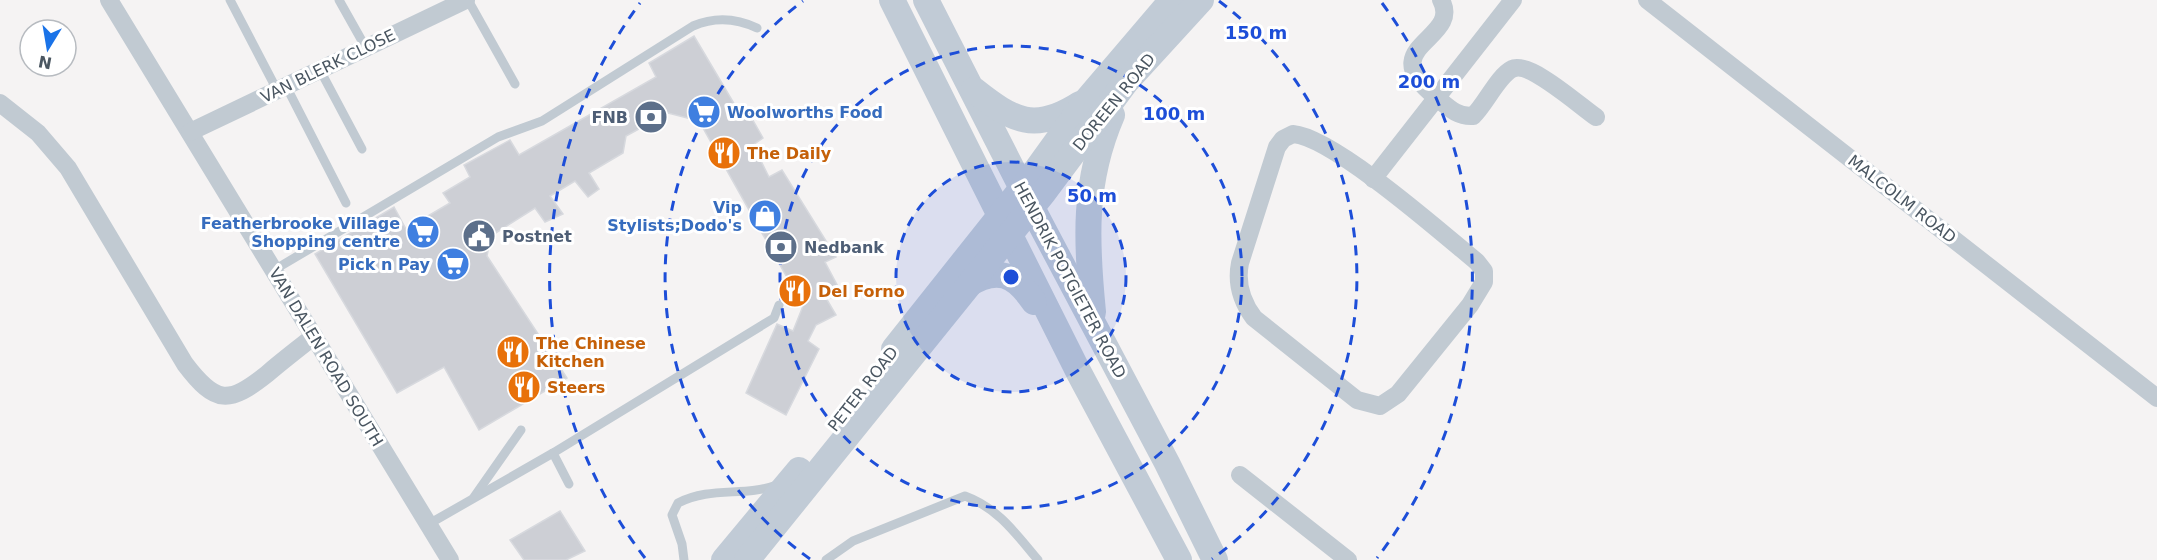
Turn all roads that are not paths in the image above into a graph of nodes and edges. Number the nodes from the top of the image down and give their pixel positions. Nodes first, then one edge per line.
1 (109, 0) edge
2 (230, 0) edge
3 (339, 0) edge
4 (467, 0) edge
5 (892, 0) edge
6 (926, 0) edge
7 (1201, 0) edge
8 (1441, 0) edge
9 (1513, 0) edge
10 (1647, 0) edge
11 (1165, 5) edge
12 (757, 28) dead end
13 (366, 48) junction
14 (320, 70) junction
15 (1126, 82) junction
16 (515, 84) dead end
17 (969, 86) junction
18 (282, 88) junction
19 (1435, 98) junction
20 (1086, 101) junction
21 (0, 103) edge
22 (1596, 117) dead end
23 (190, 132) junction
24 (362, 149) dead end
25 (1373, 179) junction
26 (1026, 197) junction
27 (346, 203) dead end
28 (1004, 225) junction
29 (274, 270) junction
30 (967, 285) junction
31 (779, 305) dead end
32 (1094, 325) junction
33 (314, 336) junction
34 (1078, 370) junction
35 (2157, 398) edge
36 (521, 430) dead end
37 (553, 453) junction
38 (1240, 475) dead end
39 (791, 479) junction
40 (569, 484) dead end
41 (473, 499) junction
42 (427, 525) junction
43 (450, 560) edge
44 (684, 560) edge
45 (724, 560) edge
46 (747, 560) edge
47 (825, 560) edge
48 (1038, 560) edge
49 (1179, 560) edge
50 (1215, 560) edge
51 (1348, 560) edge

1 - 23 street, VAN DALEN ROAD SOUTH
2 - 18 lane
3 - 13 lane
4 - 13 street, VAN BLERK CLOSE
4 - 16 lane
5 - 28 main road, HENDRIK POTGIETER ROAD
6 - 17 main road, HENDRIK POTGIETER ROAD
7 - 15 main road, DOREEN ROAD
8 - 19 street
9 - 19 street
10 - 35 street, MALCOLM ROAD
11 - 20 main road, DOREEN ROAD
12 - 29 lane
13 - 14 street, VAN BLERK CLOSE
14 - 18 street, VAN BLERK CLOSE
14 - 24 lane
15 - 26 main road, DOREEN ROAD
15 - 32 main road
17 - 20 main road
17 - 26 main road, HENDRIK POTGIETER ROAD
18 - 23 street, VAN BLERK CLOSE
18 - 27 lane
19 - 22 street
19 - 25 street
20 - 26 main road, DOREEN ROAD
21 - 33 street
23 - 29 street, VAN DALEN ROAD SOUTH
25 - 25 street
26 - 28 main road
26 - 32 main road, HENDRIK POTGIETER ROAD
28 - 30 main road, PETER ROAD
28 - 34 main road, HENDRIK POTGIETER ROAD
28 - 39 main road, PETER ROAD
29 - 33 street, VAN DALEN ROAD SOUTH
30 - 34 main road
30 - 46 main road, PETER ROAD
31 - 37 lane
32 - 50 main road, HENDRIK POTGIETER ROAD
33 - 42 street, VAN DALEN ROAD SOUTH
34 - 49 main road, HENDRIK POTGIETER ROAD
36 - 41 lane
37 - 40 lane
37 - 41 lane
38 - 51 street
39 - 44 lane
39 - 45 main road, PETER ROAD
41 - 42 lane
42 - 43 street, VAN DALEN ROAD SOUTH
47 - 48 lane

